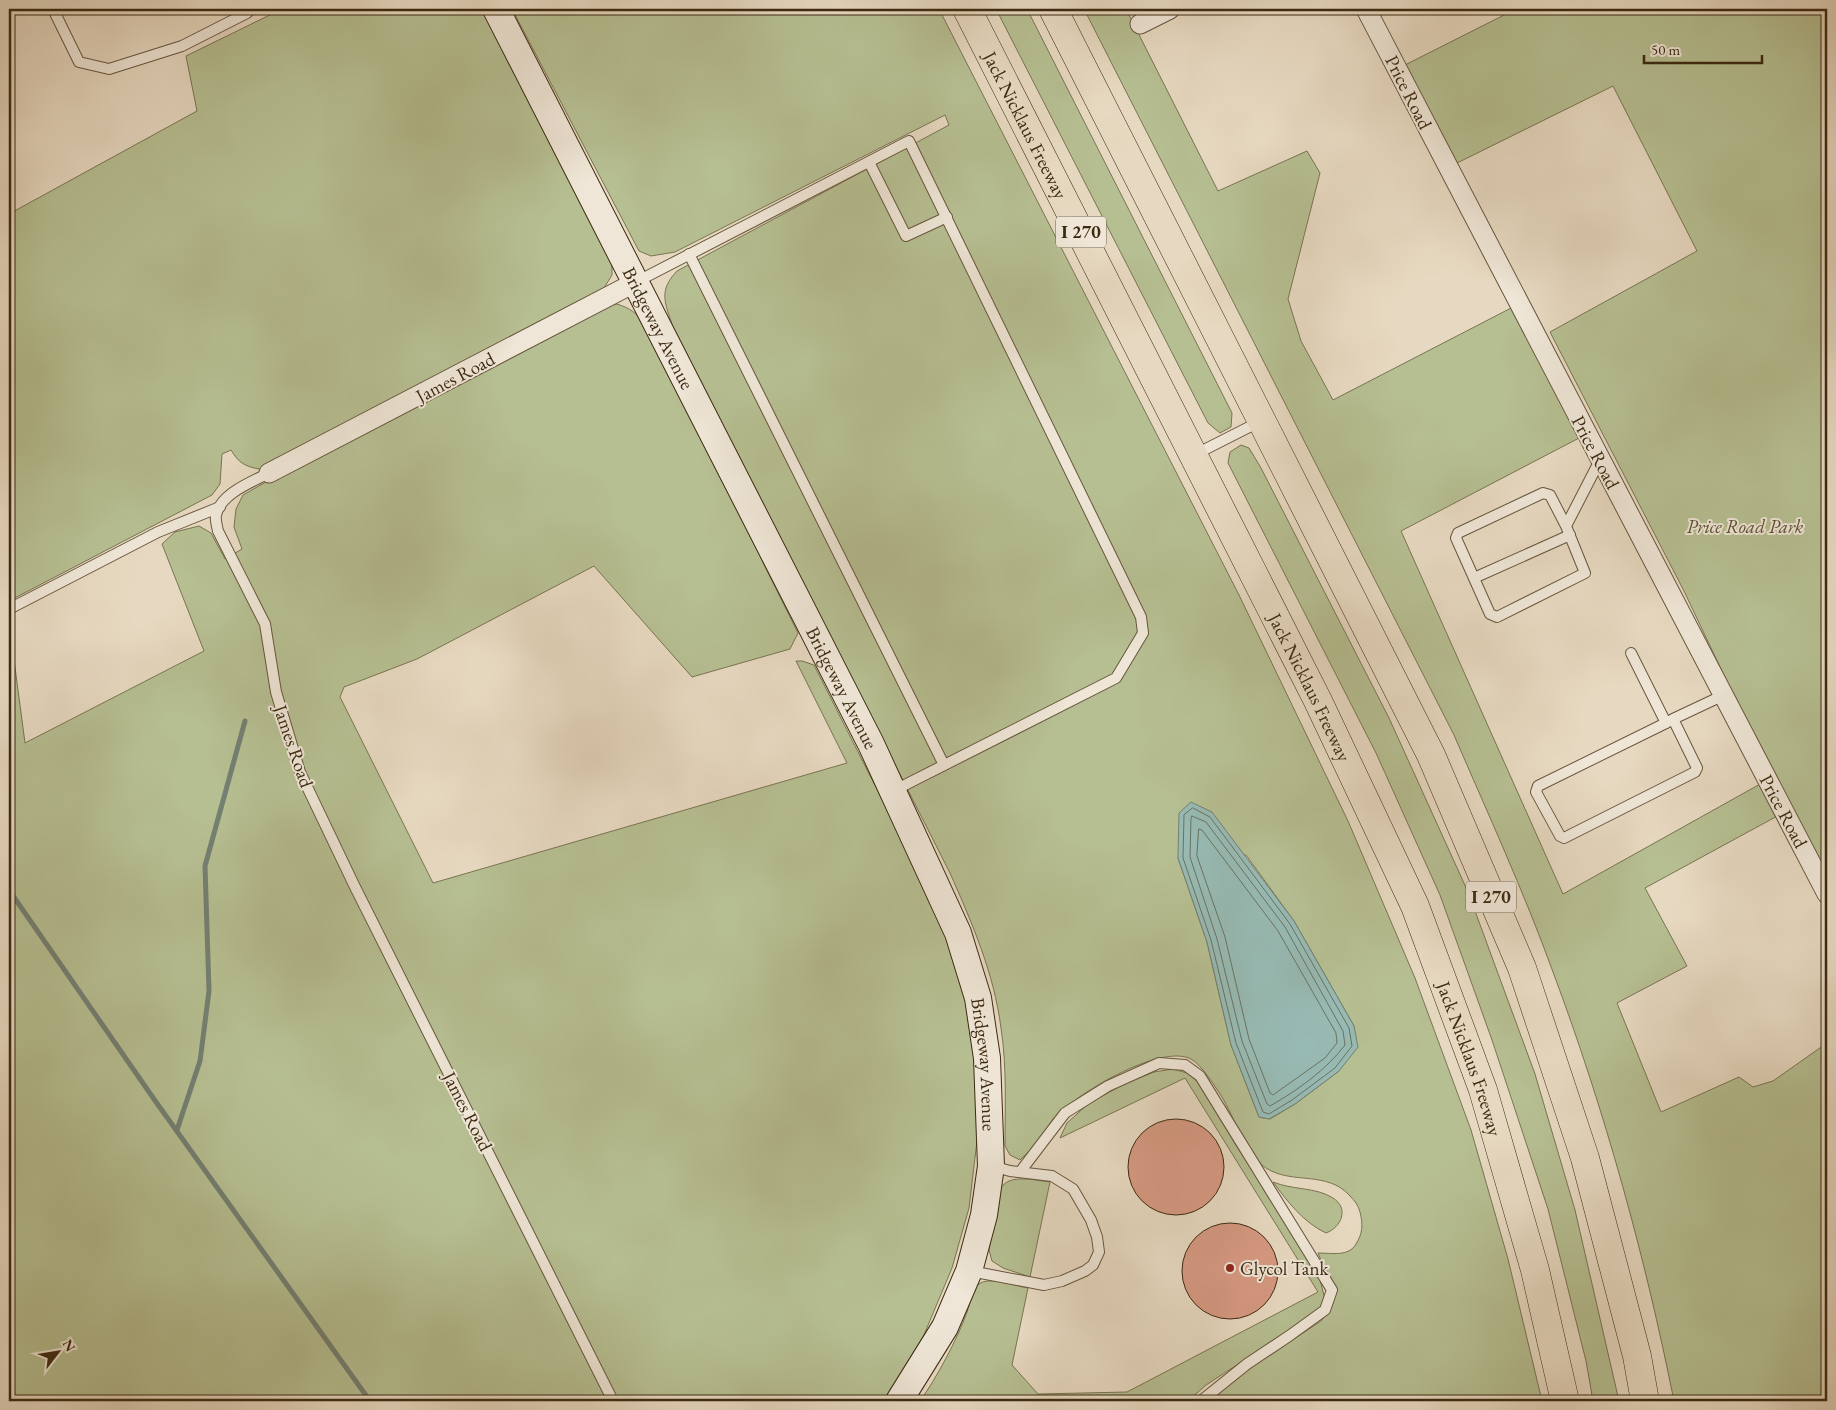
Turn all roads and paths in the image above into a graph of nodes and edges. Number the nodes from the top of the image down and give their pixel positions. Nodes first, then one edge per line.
1 (53, 9) edge
2 (250, 9) edge
3 (496, 9) edge
4 (967, 9) edge
5 (1053, 9) edge
6 (1170, 9) edge
7 (1366, 9) edge
8 (1140, 24) dead end
9 (869, 162) junction
10 (946, 217) junction
11 (689, 254) junction
12 (636, 282) junction
13 (1262, 421) junction
14 (1194, 455) junction
15 (1600, 460) junction
16 (269, 473) joint
17 (220, 507) junction
18 (1568, 530) junction
19 (1474, 578) junction
20 (9, 609) edge
21 (1631, 653) dead end
22 (1724, 694) junction
23 (1670, 721) junction
24 (944, 765) junction
25 (893, 791) junction
26 (1827, 894) edge
27 (991, 1166) junction
28 (1020, 1172) junction
29 (969, 1271) junction
30 (613, 1401) edge
31 (899, 1401) edge
32 (1202, 1401) edge
33 (1564, 1401) edge
34 (1645, 1401) edge

1 - 2 lane
3 - 12 street, Bridgeway Avenue
4 - 14 highway, Jack Nicklaus Freeway / I 270
5 - 13 highway, I 270
6 - 8 street
7 - 15 street, Price Road
9 - 10 lane
9 - 10 lane
9 - 11 lane
10 - 24 lane
11 - 12 lane
11 - 24 lane
12 - 16 street, James Road
12 - 25 street, Bridgeway Avenue
13 - 14 lane
13 - 34 highway, I 270
14 - 33 highway, Jack Nicklaus Freeway / I 270
15 - 18 lane
15 - 22 street, Price Road
16 - 17 lane, James Road
17 - 20 lane
17 - 30 lane, James Road
18 - 19 lane
18 - 19 lane
18 - 19 lane
21 - 23 lane
22 - 23 lane
22 - 26 street, Price Road
23 - 23 lane
24 - 25 lane
25 - 27 street, Bridgeway Avenue
27 - 28 lane
27 - 29 street, Bridgeway Avenue
28 - 29 lane
28 - 32 lane
29 - 31 street, Bridgeway Avenue

